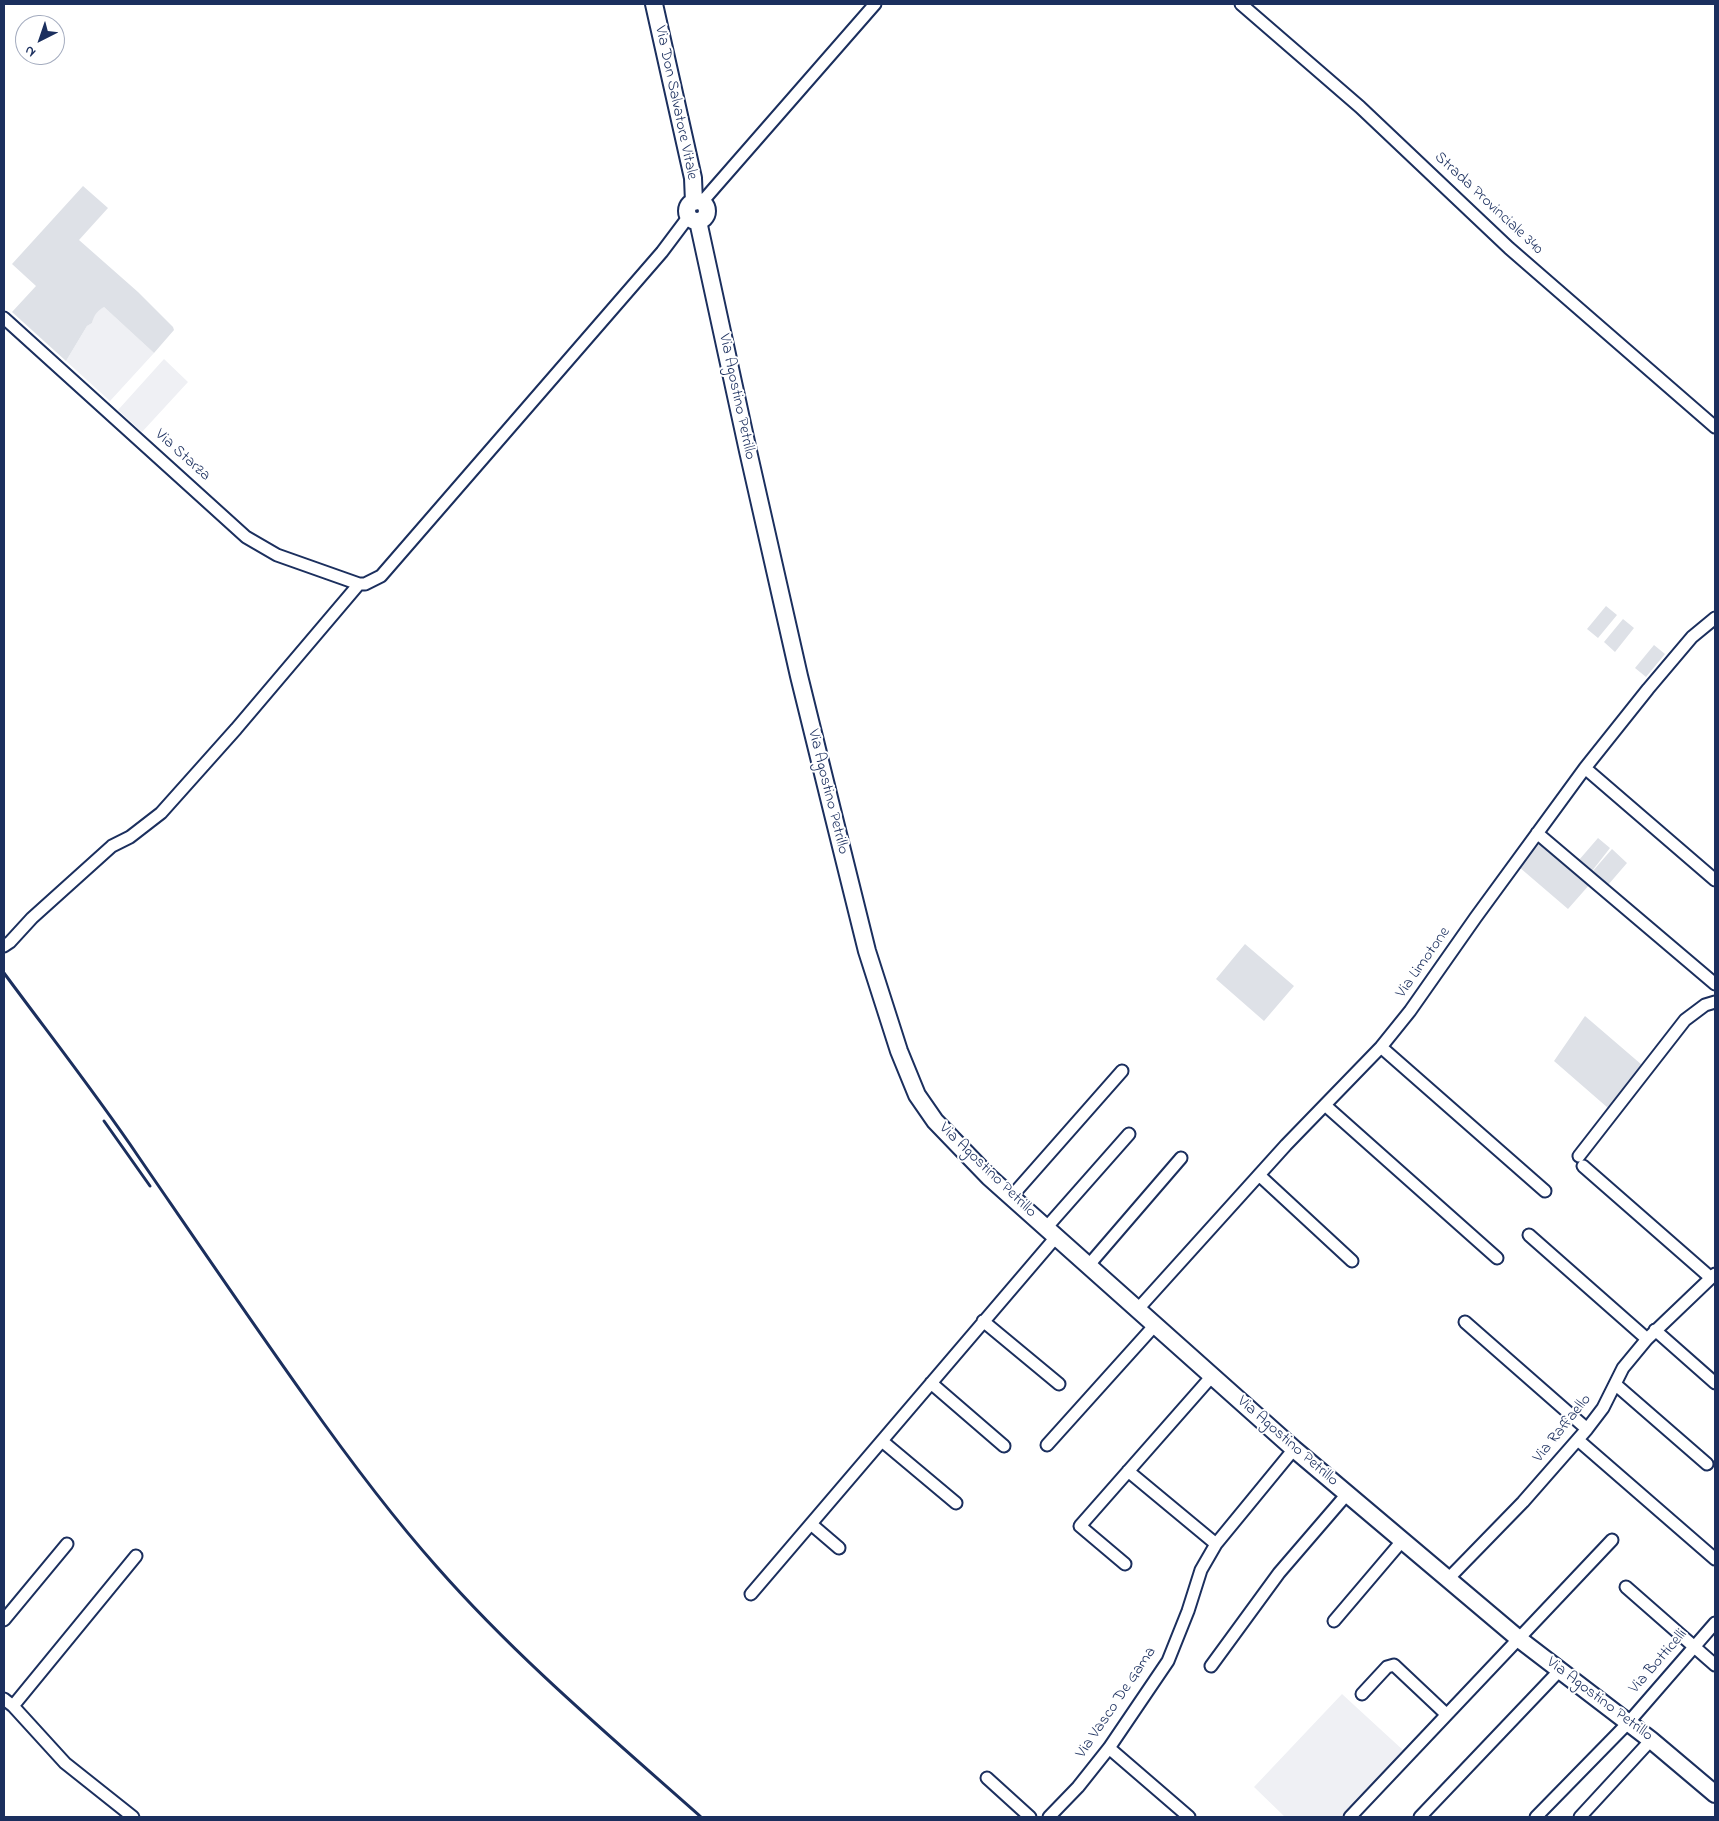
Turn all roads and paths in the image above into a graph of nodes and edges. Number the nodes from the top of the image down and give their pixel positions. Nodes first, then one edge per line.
1 (654, 4) edge
2 (875, 4) edge
3 (1241, 4) edge
4 (697, 216) junction
5 (4, 318) edge
6 (1715, 427) edge
7 (359, 584) junction
8 (1715, 618) edge
9 (1585, 768) junction
10 (1536, 833) junction
11 (1715, 880) edge
12 (4, 946) edge
13 (1715, 984) edge
14 (1715, 1002) edge
15 (1381, 1047) junction
16 (1122, 1071) dead end
17 (1326, 1106) junction
18 (1129, 1134) dead end
19 (1181, 1158) dead end
20 (1259, 1175) junction
21 (1545, 1191) dead end
22 (1011, 1197) junction
23 (1051, 1233) junction
24 (1529, 1235) dead end
25 (1497, 1258) dead end
26 (1352, 1261) dead end
27 (1088, 1266) junction
28 (1713, 1276) edge
29 (1137, 1310) junction
30 (983, 1321) junction
31 (1465, 1322) dead end
32 (1155, 1325) junction
33 (1655, 1330) junction
34 (1647, 1339) junction
35 (1212, 1376) junction
36 (1715, 1382) edge
37 (931, 1383) junction
38 (1059, 1384) dead end
39 (1615, 1384) junction
40 (1587, 1429) junction
41 (882, 1440) junction
42 (1578, 1440) junction
43 (1047, 1445) dead end
44 (1004, 1446) dead end
45 (1294, 1449) junction
46 (1707, 1464) dead end
47 (1128, 1471) junction
48 (1347, 1494) junction
49 (956, 1503) dead end
50 (811, 1524) junction
51 (1612, 1540) dead end
52 (1402, 1541) junction
53 (67, 1544) dead end
54 (1216, 1544) junction
55 (839, 1548) dead end
56 (136, 1556) dead end
57 (1715, 1558) edge
58 (1125, 1564) dead end
59 (1448, 1579) junction
60 (1626, 1587) dead end
61 (751, 1594) dead end
62 (4, 1620) edge
63 (1334, 1621) dead end
64 (1715, 1624) edge
65 (1519, 1639) junction
66 (1694, 1647) junction
67 (1715, 1665) edge
68 (1212, 1666) dead end
69 (1560, 1670) junction
70 (1362, 1694) dead end
71 (8, 1703) edge
72 (1446, 1714) junction
73 (1628, 1722) junction
74 (1651, 1740) junction
75 (1109, 1748) junction
76 (986, 1778) dead end
77 (1715, 1794) edge
78 (133, 1817) edge
79 (1030, 1817) edge
80 (1049, 1817) edge
81 (1189, 1817) edge
82 (1350, 1817) edge
83 (1420, 1817) edge
84 (1536, 1817) edge
85 (1580, 1817) edge

1 - 4 street, Via Don Salvatore Vitale
2 - 4 street
3 - 6 street, Strada Provinciale 340
4 - 7 street
4 - 22 street, Via Agostino Petrillo
5 - 7 street, Via Starza
7 - 12 street
8 - 9 street, Via Limotone
9 - 10 street, Via Limotone
9 - 11 street
10 - 13 street
10 - 15 street, Via Limotone
14 - 28 street
15 - 17 street, Via Limotone
15 - 21 street
16 - 22 street
17 - 20 street, Via Limotone
17 - 25 street
18 - 23 street
19 - 27 street
20 - 26 street
20 - 29 street, Via Limotone
22 - 23 street, Via Agostino Petrillo
23 - 27 street, Via Agostino Petrillo
23 - 30 street
24 - 34 street
27 - 29 street, Via Agostino Petrillo
28 - 33 street, Via Raffaello
29 - 32 street, Via Agostino Petrillo
30 - 37 street
30 - 38 street
31 - 40 street
32 - 35 street, Via Agostino Petrillo
32 - 43 street
33 - 34 street, Via Raffaello
33 - 36 street
34 - 39 street, Via Raffaello
35 - 45 street, Via Agostino Petrillo
35 - 47 street
37 - 41 street
37 - 44 street
39 - 40 street, Via Raffaello
39 - 46 street
40 - 42 street, Via Raffaello
41 - 49 street
41 - 50 street
42 - 57 street
42 - 59 street, Via Raffaello
45 - 48 street, Via Agostino Petrillo
45 - 54 street, Via Vasco De Gama
47 - 54 street
47 - 58 street
48 - 52 street, Via Agostino Petrillo
48 - 68 street
50 - 55 street
50 - 61 street
51 - 65 street
52 - 59 street, Via Agostino Petrillo
52 - 63 street
53 - 62 street
54 - 75 street, Via Vasco De Gama
56 - 71 street
59 - 65 street, Via Agostino Petrillo
60 - 66 street
64 - 66 street, Via Botticelli
65 - 69 street, Via Agostino Petrillo
65 - 72 street
66 - 67 street
66 - 73 street, Via Botticelli
69 - 73 street, Via Agostino Petrillo
69 - 83 street
70 - 72 street
71 - 78 street
72 - 82 street
73 - 74 street, Via Agostino Petrillo
73 - 84 street, Via Botticelli
74 - 77 street, Via Agostino Petrillo
74 - 85 street
75 - 80 street, Via Vasco De Gama
75 - 81 street
76 - 79 street

